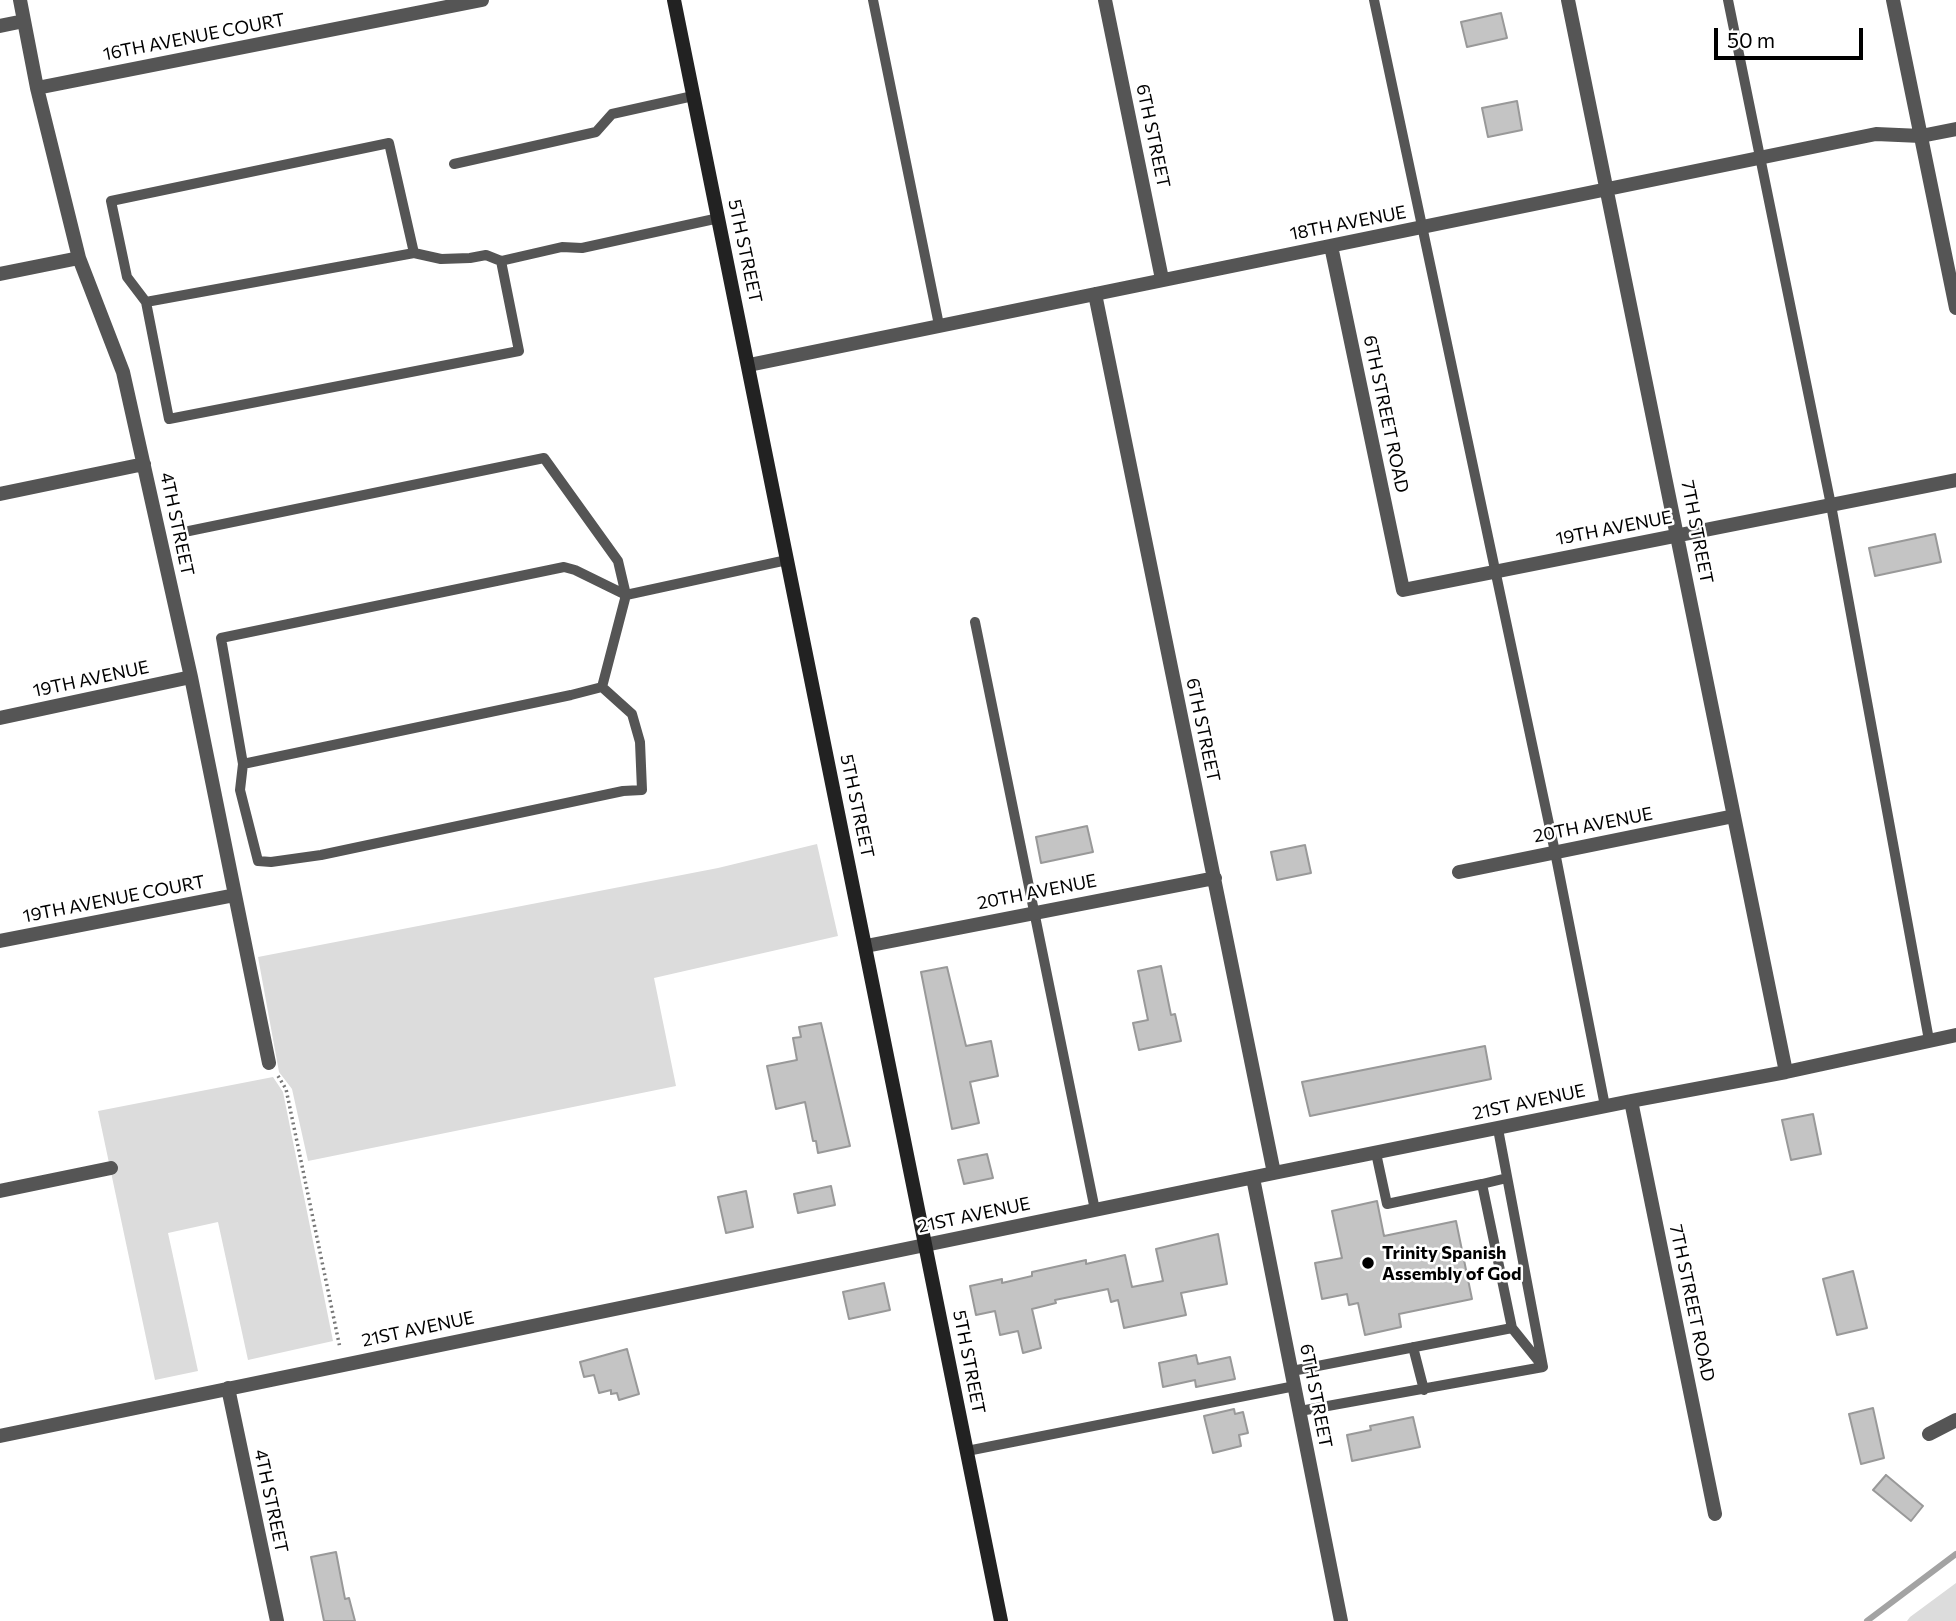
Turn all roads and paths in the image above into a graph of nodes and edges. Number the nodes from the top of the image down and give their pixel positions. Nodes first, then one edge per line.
1 (20, 0) edge
2 (482, 0) edge
3 (674, 0) edge
4 (873, 0) edge
5 (1105, 0) edge
6 (1374, 0) edge
7 (1569, 0) edge
8 (1728, 0) edge
9 (1893, 0) edge
10 (24, 22) junction
11 (0, 26) edge
12 (37, 89) junction
13 (693, 96) junction
14 (1956, 128) edge
15 (1921, 136) junction
16 (1762, 158) junction
17 (454, 164) dead end
18 (1607, 190) junction
19 (719, 218) junction
20 (1421, 228) junction
21 (1331, 246) junction
22 (414, 253) junction
23 (79, 258) junction
24 (501, 261) junction
25 (0, 274) edge
26 (1162, 279) junction
27 (1095, 294) junction
28 (146, 302) junction
29 (1956, 308) edge
30 (939, 325) junction
31 (749, 365) junction
32 (144, 464) junction
33 (1956, 481) edge
34 (0, 494) edge
35 (1831, 505) junction
36 (189, 531) dead end
37 (1678, 535) junction
38 (787, 560) junction
39 (1496, 571) junction
40 (1403, 590) joint
41 (625, 595) junction
42 (975, 622) dead end
43 (191, 677) junction
44 (602, 687) junction
45 (0, 718) edge
46 (243, 764) junction
47 (1734, 816) junction
48 (1555, 852) junction
49 (1460, 872) dead end
50 (1215, 878) junction
51 (235, 895) junction
52 (1035, 912) junction
53 (0, 941) edge
54 (866, 946) junction
55 (1956, 1035) edge
56 (1929, 1040) junction
57 (270, 1063) joint
58 (1786, 1072) junction
59 (1631, 1101) junction
60 (1605, 1106) junction
61 (1498, 1129) junction
62 (1376, 1153) junction
63 (111, 1168) dead end
64 (1274, 1173) junction
65 (1253, 1178) junction
66 (1507, 1178) junction
67 (1482, 1184) junction
68 (0, 1191) edge
69 (1095, 1210) junction
70 (926, 1245) junction
71 (1512, 1328) junction
72 (1413, 1347) junction
73 (340, 1348) dead end
74 (1544, 1367) junction
75 (1292, 1371) junction
76 (1294, 1386) junction
77 (228, 1388) junction
78 (1424, 1390) junction
79 (1300, 1411) junction
80 (1956, 1420) edge
81 (1929, 1434) dead end
82 (0, 1436) edge
83 (967, 1451) junction
84 (1715, 1514) dead end
85 (277, 1621) edge
86 (1001, 1621) edge
87 (1341, 1621) edge

1 - 10 street, 4TH STREET
2 - 12 street, 16TH AVENUE COURT
3 - 13 main road, 5TH STREET
4 - 30 lane
5 - 26 street, 6TH STREET
6 - 20 lane
7 - 18 street, 7TH STREET
8 - 16 lane
9 - 15 street
10 - 11 street
10 - 12 street, 4TH STREET
12 - 23 street, 4TH STREET
13 - 17 lane
13 - 19 main road, 5TH STREET
14 - 15 street, 18TH AVENUE
15 - 16 street, 18TH AVENUE
15 - 29 street
16 - 18 street, 18TH AVENUE
16 - 35 lane
18 - 20 street, 18TH AVENUE
18 - 37 street, 7TH STREET
19 - 24 lane
19 - 31 main road, 5TH STREET
20 - 21 street, 18TH AVENUE
20 - 39 lane
21 - 26 street, 18TH AVENUE
21 - 40 street, 6TH STREET ROAD
22 - 24 lane
22 - 28 lane
22 - 28 lane
23 - 25 street
23 - 32 street, 4TH STREET
24 - 28 lane
26 - 27 street, 18TH AVENUE
27 - 30 street, 18TH AVENUE
27 - 50 street, 6TH STREET
30 - 31 street, 18TH AVENUE
31 - 38 main road, 5TH STREET
32 - 34 street
32 - 43 street, 4TH STREET
33 - 35 street, 19TH AVENUE
35 - 37 street, 19TH AVENUE
35 - 56 lane
36 - 41 lane
37 - 39 street, 19TH AVENUE
37 - 47 street, 7TH STREET
38 - 41 lane
38 - 54 main road, 5TH STREET
39 - 40 street, 19TH AVENUE
39 - 48 lane
41 - 44 lane
41 - 46 lane
42 - 52 lane
43 - 45 street, 19TH AVENUE
43 - 51 street, 4TH STREET
44 - 46 lane
44 - 46 lane
47 - 48 street, 20TH AVENUE
47 - 58 street, 7TH STREET
48 - 49 street, 20TH AVENUE
48 - 60 lane
50 - 52 street, 20TH AVENUE
50 - 64 street, 6TH STREET
51 - 53 street, 19TH AVENUE COURT
51 - 57 street, 4TH STREET
52 - 54 street, 20TH AVENUE
52 - 69 lane
54 - 70 main road, 5TH STREET
55 - 56 street, 21ST AVENUE
56 - 58 street, 21ST AVENUE
57 - 73 path
58 - 59 street, 21ST AVENUE
59 - 60 street, 21ST AVENUE
59 - 84 street, 7TH STREET ROAD
60 - 61 street, 21ST AVENUE
61 - 62 street, 21ST AVENUE
61 - 66 lane
62 - 64 street, 21ST AVENUE
62 - 67 lane
63 - 68 street
64 - 65 street, 21ST AVENUE
65 - 69 street, 21ST AVENUE
65 - 75 street, 6TH STREET
66 - 67 lane
66 - 74 lane
67 - 71 lane
69 - 70 street, 21ST AVENUE
70 - 77 street, 21ST AVENUE
70 - 83 main road, 5TH STREET
71 - 72 lane
71 - 74 lane
72 - 75 lane
72 - 78 lane
74 - 78 lane
75 - 76 street, 6TH STREET
76 - 79 street, 6TH STREET
76 - 83 lane
77 - 82 street, 21ST AVENUE
77 - 85 street, 4TH STREET
78 - 79 lane
79 - 87 street, 6TH STREET
80 - 81 street
83 - 86 main road, 5TH STREET

